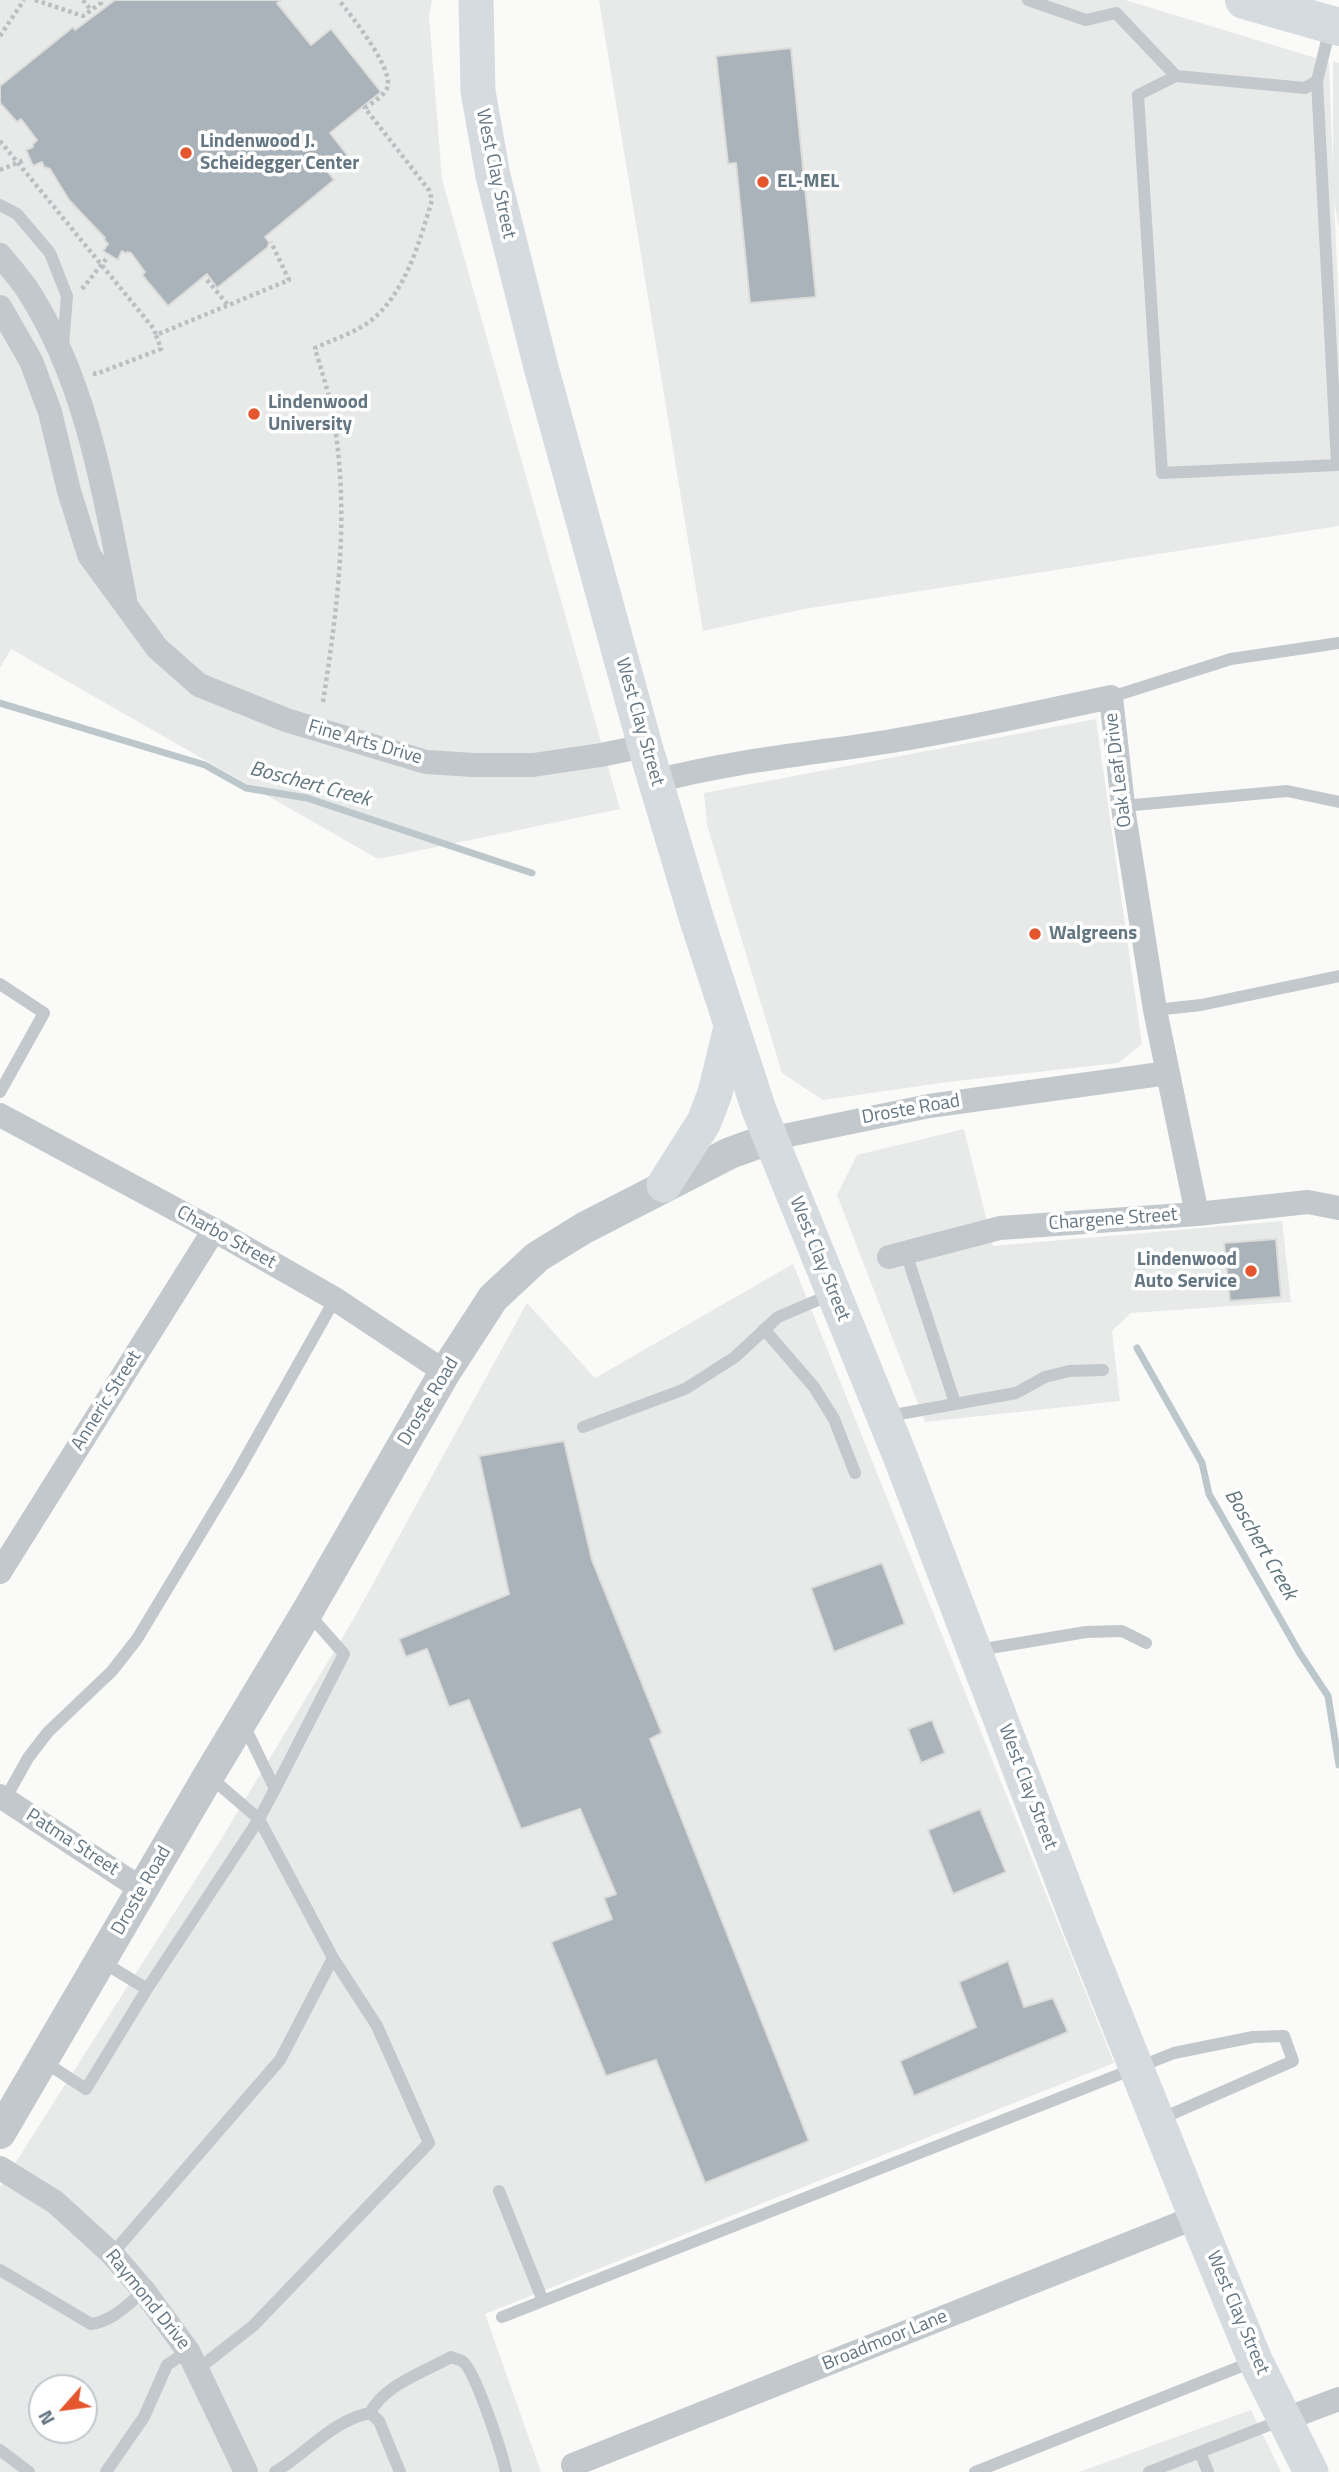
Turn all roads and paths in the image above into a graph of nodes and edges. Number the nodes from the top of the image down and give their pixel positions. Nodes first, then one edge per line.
1 (24, 0) edge
2 (35, 0) edge
3 (83, 0) edge
4 (99, 0) edge
5 (339, 0) edge
6 (476, 0) edge
7 (1028, 0) edge
8 (1121, 0) edge
9 (1244, 0) edge
10 (1296, 7) edge
11 (91, 10) junction
12 (1116, 13) junction
13 (1335, 26) edge
14 (0, 36) edge
15 (1176, 76) junction
16 (1317, 81) junction
17 (0, 141) edge
18 (21, 161) junction
19 (0, 170) edge
20 (0, 205) edge
21 (271, 243) dead end
22 (0, 256) edge
23 (106, 259) dead end
24 (101, 264) junction
25 (207, 280) dead end
26 (82, 289) dead end
27 (228, 305) junction
28 (0, 307) edge
29 (156, 335) junction
30 (62, 353) junction
31 (89, 372) dead end
32 (126, 607) junction
33 (1339, 643) edge
34 (1111, 697) junction
35 (323, 702) dead end
36 (645, 746) junction
37 (656, 781) junction
38 (1339, 802) edge
39 (1123, 806) junction
40 (1339, 976) edge
41 (0, 984) edge
42 (1154, 1010) junction
43 (731, 1027) junction
44 (1168, 1073) junction
45 (0, 1092) edge
46 (0, 1115) edge
47 (769, 1139) junction
48 (663, 1185) junction
49 (1339, 1208) edge
50 (1197, 1214) junction
51 (214, 1230) junction
52 (897, 1255) joint
53 (833, 1293) junction
54 (335, 1299) junction
55 (764, 1329) junction
56 (1103, 1370) dead end
57 (445, 1372) junction
58 (955, 1403) junction
59 (884, 1417) junction
60 (583, 1427) dead end
61 (855, 1474) dead end
62 (0, 1572) edge
63 (307, 1612) junction
64 (1146, 1643) dead end
65 (974, 1651) junction
66 (242, 1720) junction
67 (209, 1775) junction
68 (275, 1789) junction
69 (2, 1801) edge
70 (259, 1819) junction
71 (143, 1890) junction
72 (333, 1958) junction
73 (101, 1961) junction
74 (147, 1989) junction
75 (43, 2061) junction
76 (1137, 2067) junction
77 (1158, 2120) junction
78 (0, 2133) edge
79 (0, 2168) edge
80 (499, 2191) dead end
81 (1196, 2217) junction
82 (112, 2254) junction
83 (0, 2270) edge
84 (144, 2291) junction
85 (543, 2301) junction
86 (502, 2317) dead end
87 (193, 2360) junction
88 (1255, 2360) junction
89 (1339, 2399) edge
90 (370, 2413) junction
91 (1283, 2420) junction
92 (0, 2450) edge
93 (1200, 2452) junction
94 (573, 2465) dead end
95 (278, 2471) edge
96 (29, 2472) edge
97 (106, 2472) edge
98 (246, 2472) edge
99 (400, 2472) edge
100 (506, 2472) edge
101 (975, 2472) edge
102 (1149, 2472) edge
103 (1208, 2472) edge
104 (1311, 2472) edge

1 - 14 path
2 - 11 path
3 - 11 path
4 - 11 path
5 - 35 path
6 - 36 main road, West Clay Street
7 - 12 lane
8 - 12 lane
9 - 10 main road
10 - 13 main road
12 - 15 lane
13 - 16 lane
15 - 16 lane
15 - 16 lane
17 - 18 path
18 - 19 path
18 - 24 path
20 - 30 lane
21 - 27 path
22 - 30 street, Fine Arts Drive
23 - 24 path
24 - 26 path
24 - 29 path
25 - 27 path
27 - 29 path
28 - 32 street, Fine Arts Drive
29 - 31 path
30 - 32 street, Fine Arts Drive
32 - 36 street, Fine Arts Drive
33 - 34 lane
34 - 37 street, Oak Leaf Drive
34 - 39 street, Oak Leaf Drive
36 - 37 main road, West Clay Street
37 - 43 main road, West Clay Street
38 - 39 lane
39 - 42 street, Oak Leaf Drive
40 - 42 lane
41 - 45 lane
42 - 44 street, Oak Leaf Drive
43 - 47 main road, West Clay Street
43 - 48 main road
44 - 47 street, Droste Road
44 - 50 street, Oak Leaf Drive
46 - 51 street, Charbo Street
47 - 48 street, Droste Road
47 - 53 main road, West Clay Street
48 - 57 street, Droste Road
49 - 50 street, Chargene Street
50 - 52 street, Chargene Street
51 - 54 street, Charbo Street
51 - 62 street, Anneric Street
52 - 58 lane
53 - 55 lane
53 - 59 main road, West Clay Street
54 - 57 street, Charbo Street
54 - 69 lane
55 - 60 lane
55 - 61 lane
56 - 58 lane
57 - 63 street, Droste Road
58 - 59 lane
59 - 65 main road, West Clay Street
63 - 66 street, Droste Road
63 - 68 lane
64 - 65 lane
65 - 76 main road, West Clay Street
66 - 67 street, Droste Road
66 - 68 lane
67 - 70 lane
67 - 71 street, Droste Road
68 - 70 lane
69 - 71 street, Patma Street
70 - 72 lane
70 - 74 lane
71 - 73 street, Droste Road
72 - 82 lane
72 - 87 lane
73 - 74 lane
73 - 75 street, Droste Road
74 - 75 lane
75 - 78 street, Droste Road
76 - 77 main road, West Clay Street
76 - 77 lane
76 - 85 lane
77 - 81 main road, West Clay Street
79 - 82 street, Raymond Drive
80 - 85 lane
81 - 88 main road, West Clay Street
81 - 94 street, Broadmoor Lane
82 - 84 street, Raymond Drive
83 - 84 lane
84 - 87 street, Raymond Drive
85 - 86 lane
87 - 97 lane
87 - 98 street, Raymond Drive
88 - 91 main road, West Clay Street
88 - 101 lane
89 - 91 street
90 - 95 lane
90 - 99 lane
90 - 100 lane
91 - 93 lane
91 - 104 main road, West Clay Street
92 - 96 lane
93 - 102 lane
93 - 103 lane

